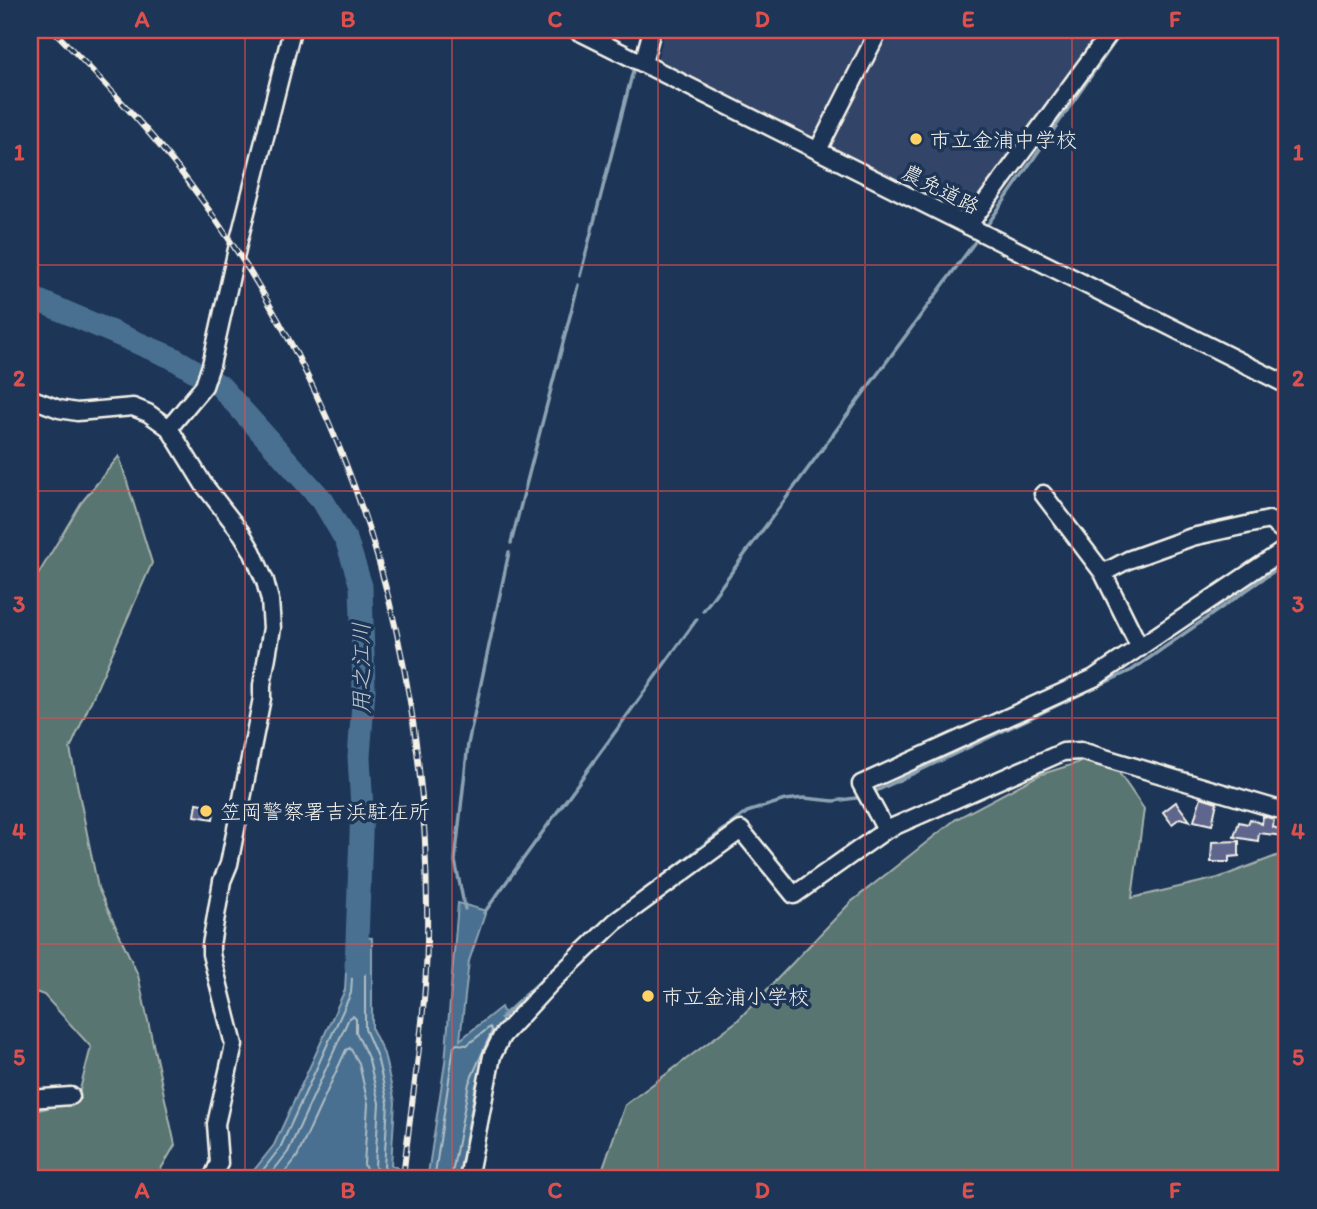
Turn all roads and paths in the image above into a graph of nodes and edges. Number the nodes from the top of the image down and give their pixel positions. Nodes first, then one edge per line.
1 (292, 30) edge
2 (576, 30) edge
3 (652, 30) edge
4 (879, 30) edge
5 (1112, 30) edge
6 (643, 63) junction
7 (818, 150) junction
8 (968, 226) junction
9 (1287, 385) edge
10 (30, 398) edge
11 (169, 428) junction
12 (1043, 494) dead end
13 (1287, 534) edge
14 (1287, 548) edge
15 (1103, 573) junction
16 (1140, 648) junction
17 (1287, 808) edge
18 (885, 829) junction
19 (71, 1096) dead end
20 (30, 1099) edge
21 (212, 1179) edge
22 (468, 1179) edge

1 - 11 street
2 - 6 street, 農免道路
3 - 6 street
4 - 7 street
5 - 8 street
6 - 7 street, 農免道路
7 - 8 street, 農免道路
8 - 9 street, 農免道路
10 - 11 street
11 - 21 street
12 - 15 street
13 - 15 street
14 - 16 street
15 - 16 street
16 - 18 street
17 - 18 street
18 - 22 street
19 - 20 street

